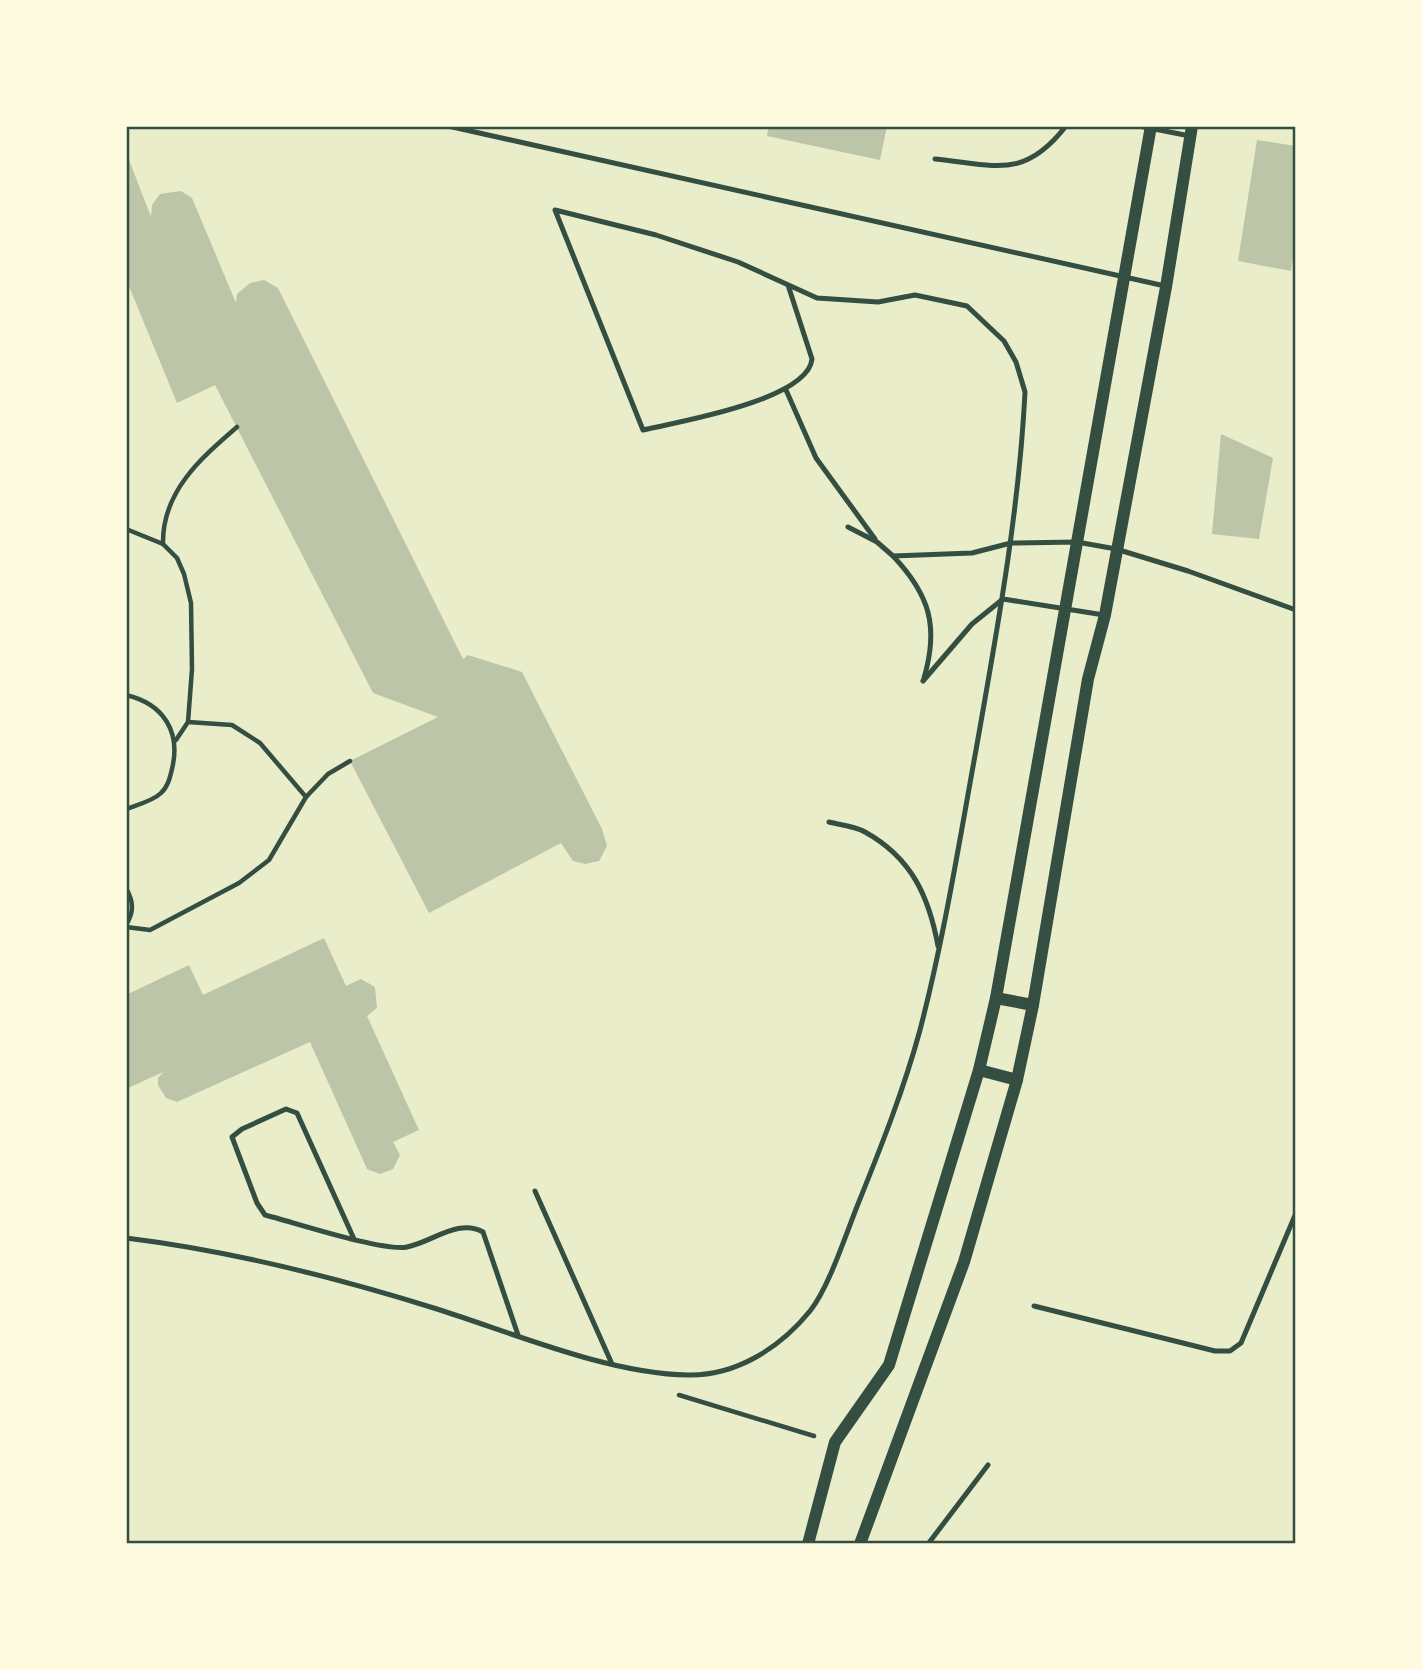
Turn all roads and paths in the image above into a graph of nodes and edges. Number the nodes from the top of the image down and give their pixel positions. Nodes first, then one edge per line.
1 (448, 126) edge
2 (1066, 126) edge
3 (1147, 127) edge
4 (1191, 131) edge
5 (935, 159) dead end
6 (1125, 280) junction
7 (788, 285) junction
8 (1167, 287) junction
9 (786, 390) junction
10 (237, 427) dead end
11 (848, 527) dead end
12 (126, 529) edge
13 (877, 542) junction
14 (1077, 542) junction
15 (1011, 543) junction
16 (163, 544) junction
17 (1116, 549) junction
18 (893, 556) junction
19 (1003, 598) junction
20 (1066, 607) junction
21 (1296, 610) edge
22 (1105, 615) junction
23 (126, 695) edge
24 (188, 722) junction
25 (176, 740) junction
26 (350, 761) dead end
27 (306, 797) junction
28 (126, 809) edge
29 (828, 822) dead end
30 (126, 888) edge
31 (126, 926) edge
32 (939, 949) junction
33 (996, 998) junction
34 (1033, 1005) junction
35 (979, 1070) junction
36 (1017, 1080) junction
37 (535, 1191) dead end
38 (1296, 1213) edge
39 (126, 1238) edge
40 (354, 1239) junction
41 (1034, 1306) dead end
42 (518, 1335) junction
43 (612, 1364) junction
44 (674, 1394) dead end
45 (835, 1442) junction
46 (988, 1465) dead end
47 (808, 1544) edge
48 (860, 1544) edge
49 (928, 1544) edge

1 - 6 lane
2 - 5 lane
3 - 4 lane
3 - 6 street
4 - 8 street
6 - 8 lane
6 - 14 street
7 - 9 lane
7 - 9 lane
7 - 15 lane
8 - 17 street
9 - 13 lane
10 - 16 path
11 - 13 lane
12 - 16 path
13 - 18 lane
14 - 15 lane
14 - 17 lane
14 - 20 street
15 - 18 lane
15 - 19 lane
16 - 24 path
17 - 21 lane
17 - 22 street
18 - 19 lane
19 - 20 lane
19 - 32 lane
20 - 22 lane
20 - 33 street
22 - 34 street
23 - 25 path
24 - 25 path
24 - 27 path
25 - 28 path
26 - 27 path
27 - 31 path
29 - 32 lane
30 - 31 path
32 - 43 lane
33 - 34 street
33 - 35 street
34 - 36 street
35 - 36 street
35 - 45 street
36 - 48 street
37 - 43 lane
38 - 41 lane
39 - 42 lane
40 - 40 lane
40 - 42 lane
42 - 43 lane
44 - 45 path
45 - 47 street
46 - 49 lane

